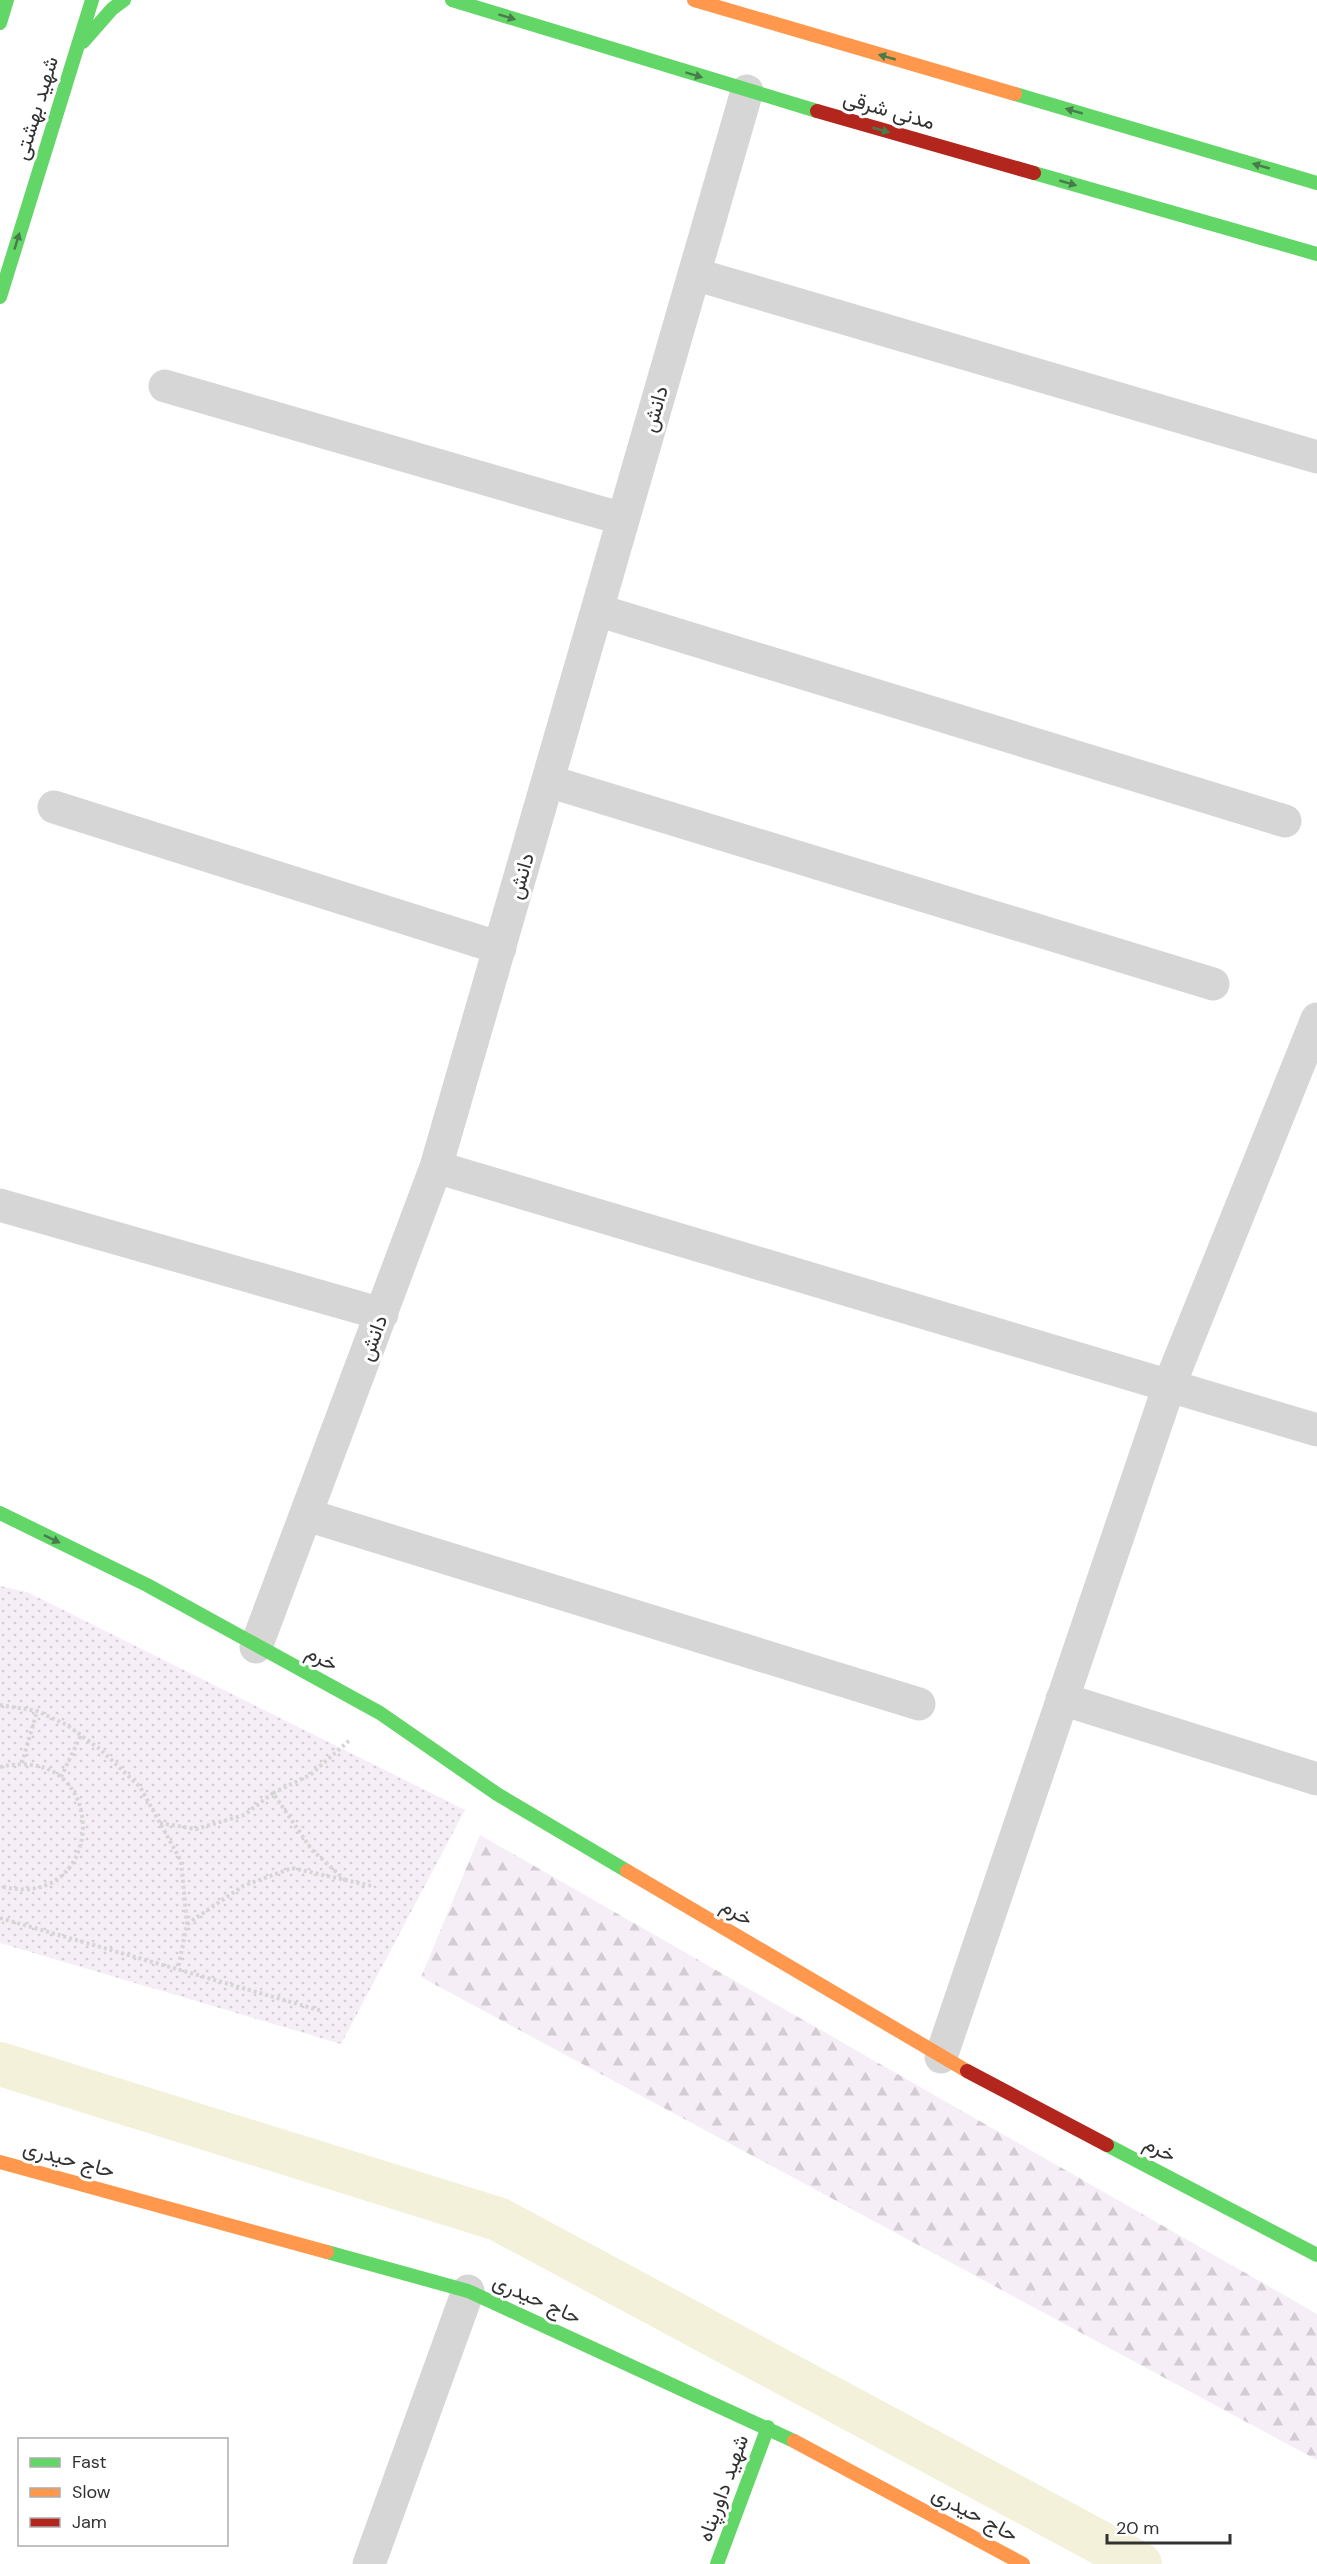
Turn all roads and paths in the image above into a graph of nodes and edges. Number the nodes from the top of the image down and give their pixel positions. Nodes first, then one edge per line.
1 (92, 0) edge
2 (124, 0) edge
3 (452, 0) edge
4 (694, 0) edge
5 (4, 3) edge
6 (0, 23) edge
7 (76, 50) junction
8 (747, 91) junction
9 (1317, 183) edge
10 (1317, 254) edge
11 (694, 274) junction
12 (0, 297) edge
13 (165, 386) dead end
14 (1317, 457) edge
15 (623, 519) junction
16 (597, 610) junction
17 (548, 781) junction
18 (54, 807) dead end
19 (1285, 821) dead end
20 (500, 948) junction
21 (1214, 984) dead end
22 (1317, 1018) edge
23 (436, 1167) junction
24 (0, 1205) edge
25 (382, 1314) junction
26 (1169, 1386) junction
27 (1317, 1430) edge
28 (0, 1513) edge
29 (307, 1515) junction
30 (49, 1522) dead end
31 (147, 1586) junction
32 (256, 1647) junction
33 (1062, 1699) junction
34 (919, 1704) dead end
35 (0, 1705) edge
36 (37, 1711) junction
37 (380, 1713) junction
38 (81, 1735) junction
39 (22, 1763) junction
40 (0, 1767) edge
41 (61, 1777) junction
42 (1317, 1779) edge
43 (273, 1792) junction
44 (160, 1823) junction
45 (345, 1880) junction
46 (0, 1886) edge
47 (372, 1886) dead end
48 (0, 1917) edge
49 (187, 1924) junction
50 (178, 1969) junction
51 (322, 2011) dead end
52 (941, 2057) junction
53 (0, 2162) edge
54 (1317, 2255) edge
55 (468, 2291) junction
56 (768, 2427) junction
57 (369, 2564) edge
58 (717, 2564) edge
59 (1023, 2564) edge

1 - 7 street, شهید بهشتی
2 - 7 street
3 -> 8 street, مدنی شرقی
9 -> 4 street
5 - 6 street
12 -> 7 street, شهید بهشتی
8 -> 10 street, مدنی شرقی
8 - 11 street, دانش
11 - 14 street
11 - 15 street, دانش
13 - 15 street
15 - 16 street, دانش
16 - 17 street, دانش
16 - 19 street
17 - 20 street, دانش
17 - 21 street
18 - 20 street
20 - 23 street, دانش
22 - 26 street
23 - 25 street, دانش
23 - 26 street
24 - 25 street
25 - 29 street, دانش
26 - 27 street
26 - 33 street
28 -> 31 street, خرم
29 - 32 street, دانش
29 - 34 street
30 - 31 street, خرم
31 - 32 street, خرم
32 - 37 street, خرم
33 - 42 street
33 - 52 street
35 - 36 path
36 - 38 path
36 - 39 path
37 - 43 path
37 - 52 street, خرم
38 - 41 path
38 - 44 path
39 - 40 path
39 - 41 path
41 - 46 path
43 - 44 path
43 - 45 path
44 - 49 path
45 - 47 path
45 - 49 path
48 - 50 path
49 - 50 path
50 - 51 path
52 - 54 street, خرم
53 - 55 street, حاج حیدری
55 - 56 street, حاج حیدری
55 - 57 street
56 - 58 street, شهید داورپناه
56 - 59 street, حاج حیدری

